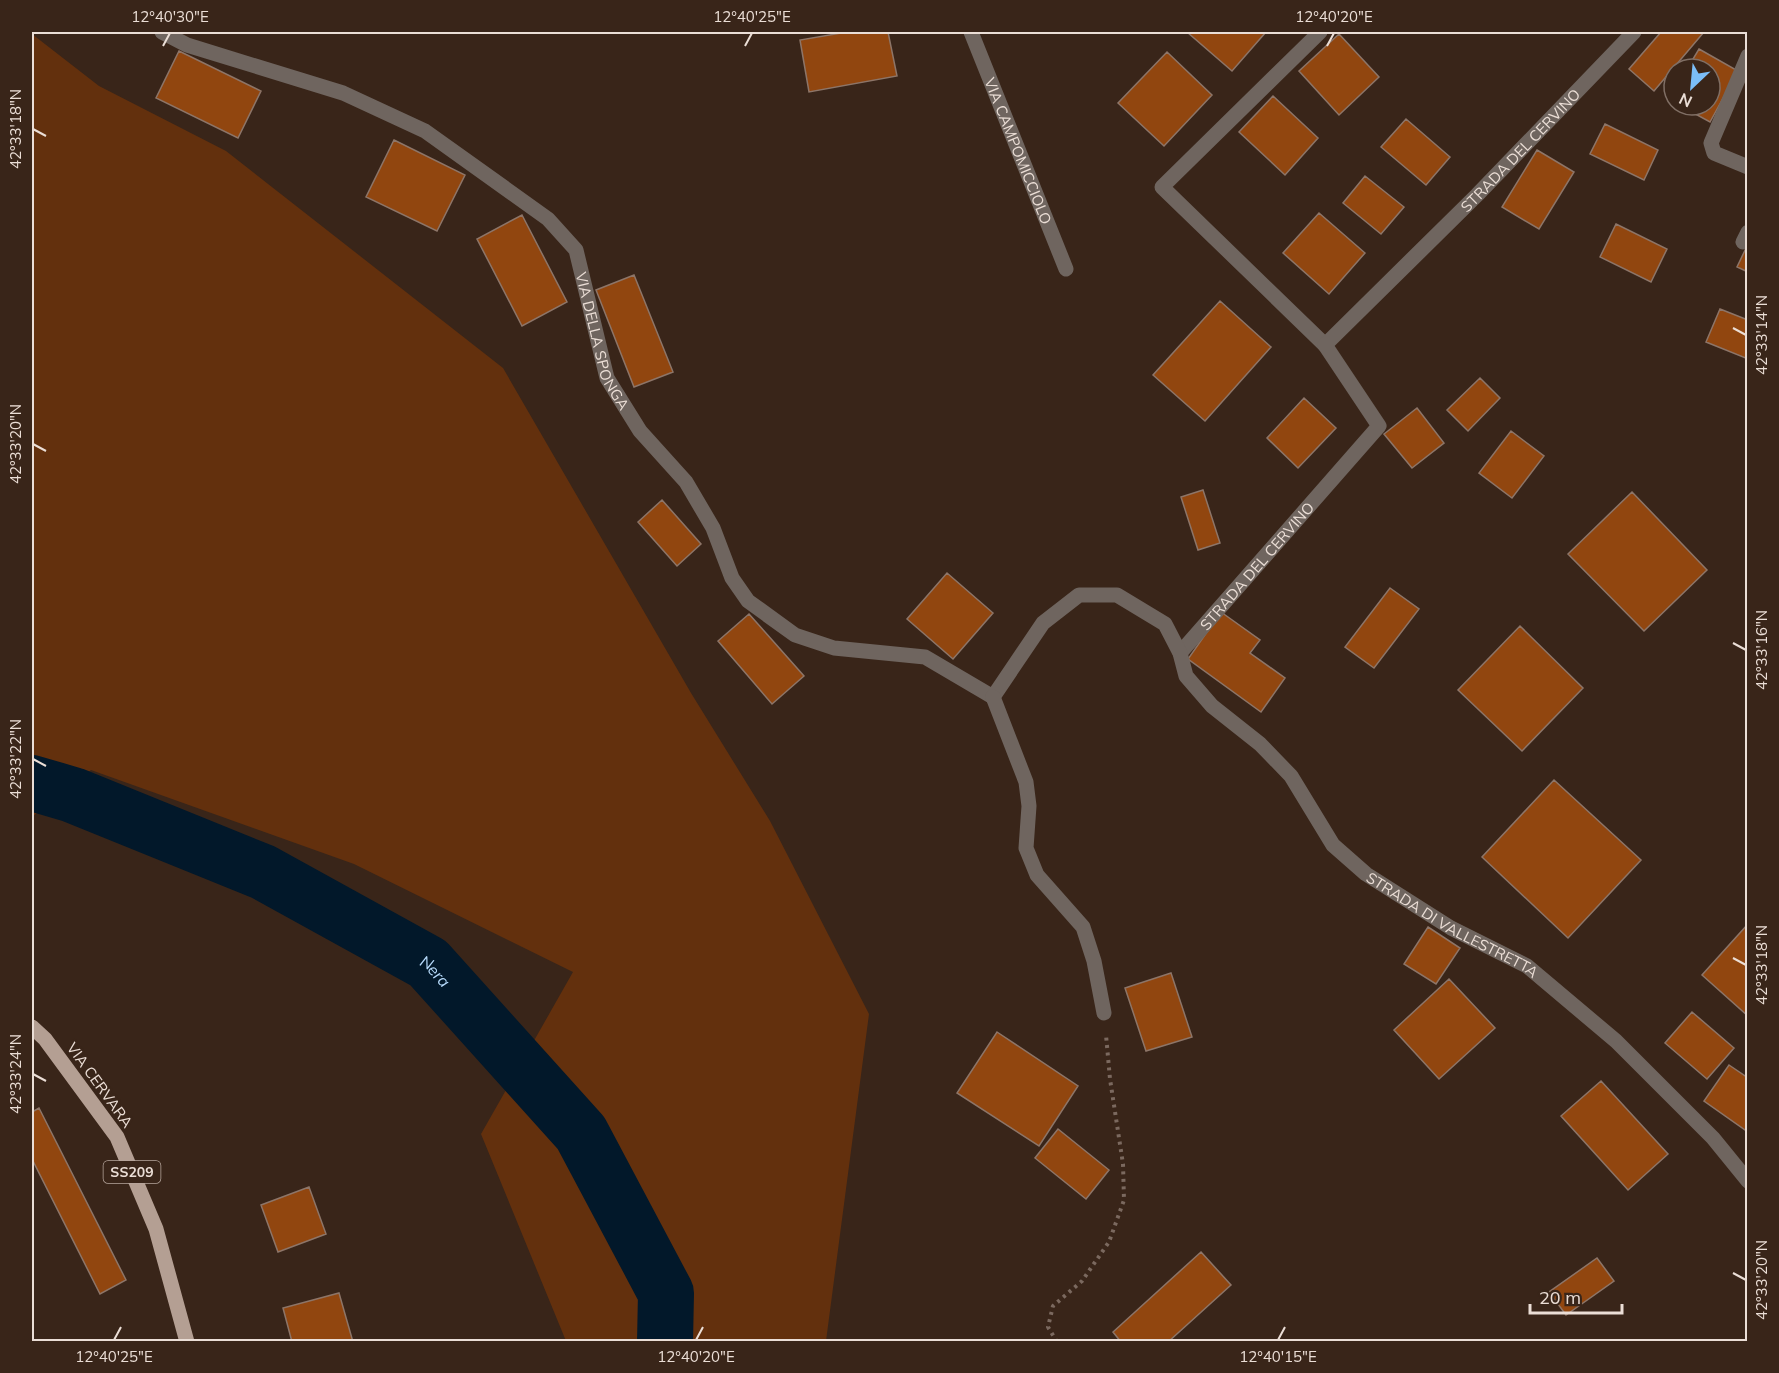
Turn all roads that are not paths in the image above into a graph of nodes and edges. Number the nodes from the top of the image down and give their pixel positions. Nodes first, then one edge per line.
1 (162, 32) edge
2 (971, 32) edge
3 (1320, 32) edge
4 (1634, 32) edge
5 (1748, 56) edge
6 (1748, 167) edge
7 (1066, 269) dead end
8 (1325, 345) junction
9 (1180, 653) junction
10 (993, 697) junction
11 (1104, 1013) road end
12 (32, 1027) edge
13 (1748, 1181) edge
14 (187, 1341) edge

1 - 10 street, VIA DELLA SPONGA
2 - 7 street, VIA CAMPOMICCIOLO
3 - 8 street
4 - 8 street, STRADA DEL CERVINO
5 - 6 street
8 - 9 street, STRADA DEL CERVINO
9 - 10 street
9 - 13 street, STRADA DI VALLESTRETTA
10 - 11 street
12 - 14 main road, VIA CERVARA / SS209

